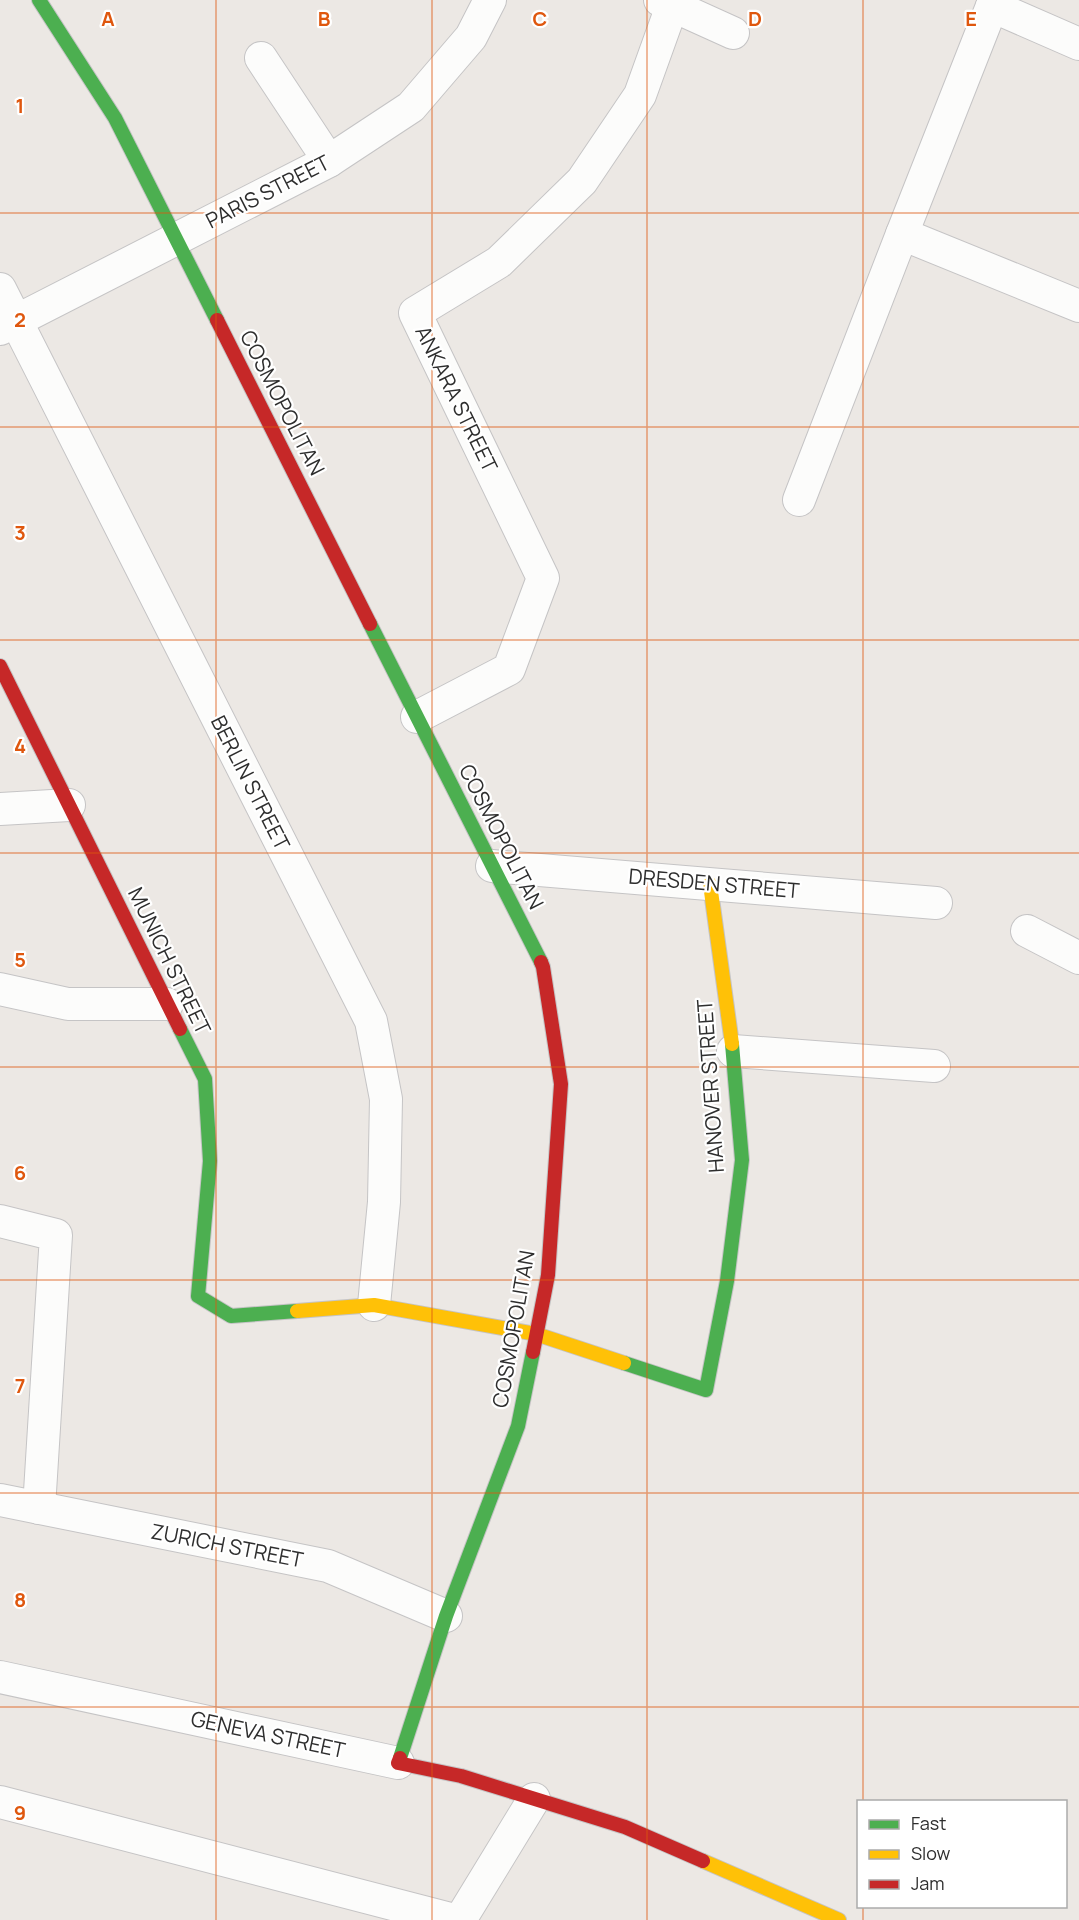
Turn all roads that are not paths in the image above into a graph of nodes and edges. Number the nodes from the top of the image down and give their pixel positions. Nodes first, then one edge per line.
1 (39, 0) edge
2 (490, 0) edge
3 (666, 3) edge
4 (995, 3) edge
5 (733, 33) dead end
6 (1079, 44) edge
7 (261, 58) dead end
8 (329, 161) junction
9 (902, 234) junction
10 (176, 239) junction
11 (0, 289) edge
12 (1079, 306) edge
13 (8, 325) edge
14 (799, 500) dead end
15 (0, 666) edge
16 (417, 717) junction
17 (69, 805) junction
18 (0, 809) edge
19 (492, 866) junction
20 (710, 884) junction
21 (936, 903) dead end
22 (1027, 931) dead end
23 (1079, 958) edge
24 (0, 989) edge
25 (167, 1004) junction
26 (733, 1052) junction
27 (934, 1066) dead end
28 (0, 1221) edge
29 (374, 1305) junction
30 (536, 1334) junction
31 (0, 1500) edge
32 (39, 1509) junction
33 (446, 1616) junction
34 (0, 1677) edge
35 (398, 1763) junction
36 (534, 1799) junction
37 (0, 1802) edge
38 (454, 1920) edge
39 (460, 1920) edge
40 (839, 1920) edge

1 - 10 street, COSMOPOLITAN
2 - 8 street, PARIS STREET
3 - 5 street
3 - 16 street, ANKARA STREET
4 - 6 street
4 - 9 street
7 - 8 street
8 - 10 street, PARIS STREET
9 - 12 street
9 - 14 street
10 - 13 street, PARIS STREET
10 - 16 street, COSMOPOLITAN
11 - 13 street, BERLIN STREET
13 - 29 street, BERLIN STREET
15 - 17 street, MUNICH STREET
16 - 19 street, COSMOPOLITAN
17 - 18 street
17 - 25 street, MUNICH STREET
19 - 20 street, DRESDEN STREET
19 - 30 street, COSMOPOLITAN
20 - 21 street, DRESDEN STREET
20 - 26 street, HANOVER STREET
22 - 23 street
24 - 25 street
25 - 29 street, MUNICH STREET
26 - 27 street
26 - 30 street, HANOVER STREET
28 - 32 street
29 - 30 street
30 - 33 street, COSMOPOLITAN
31 - 32 street, ZURICH STREET
32 - 33 street, ZURICH STREET
33 - 35 street, COSMOPOLITAN
34 - 35 street, GENEVA STREET
35 - 36 street, GENEVA STREET
36 - 39 street
36 - 40 street, GENEVA STREET
37 - 38 street

